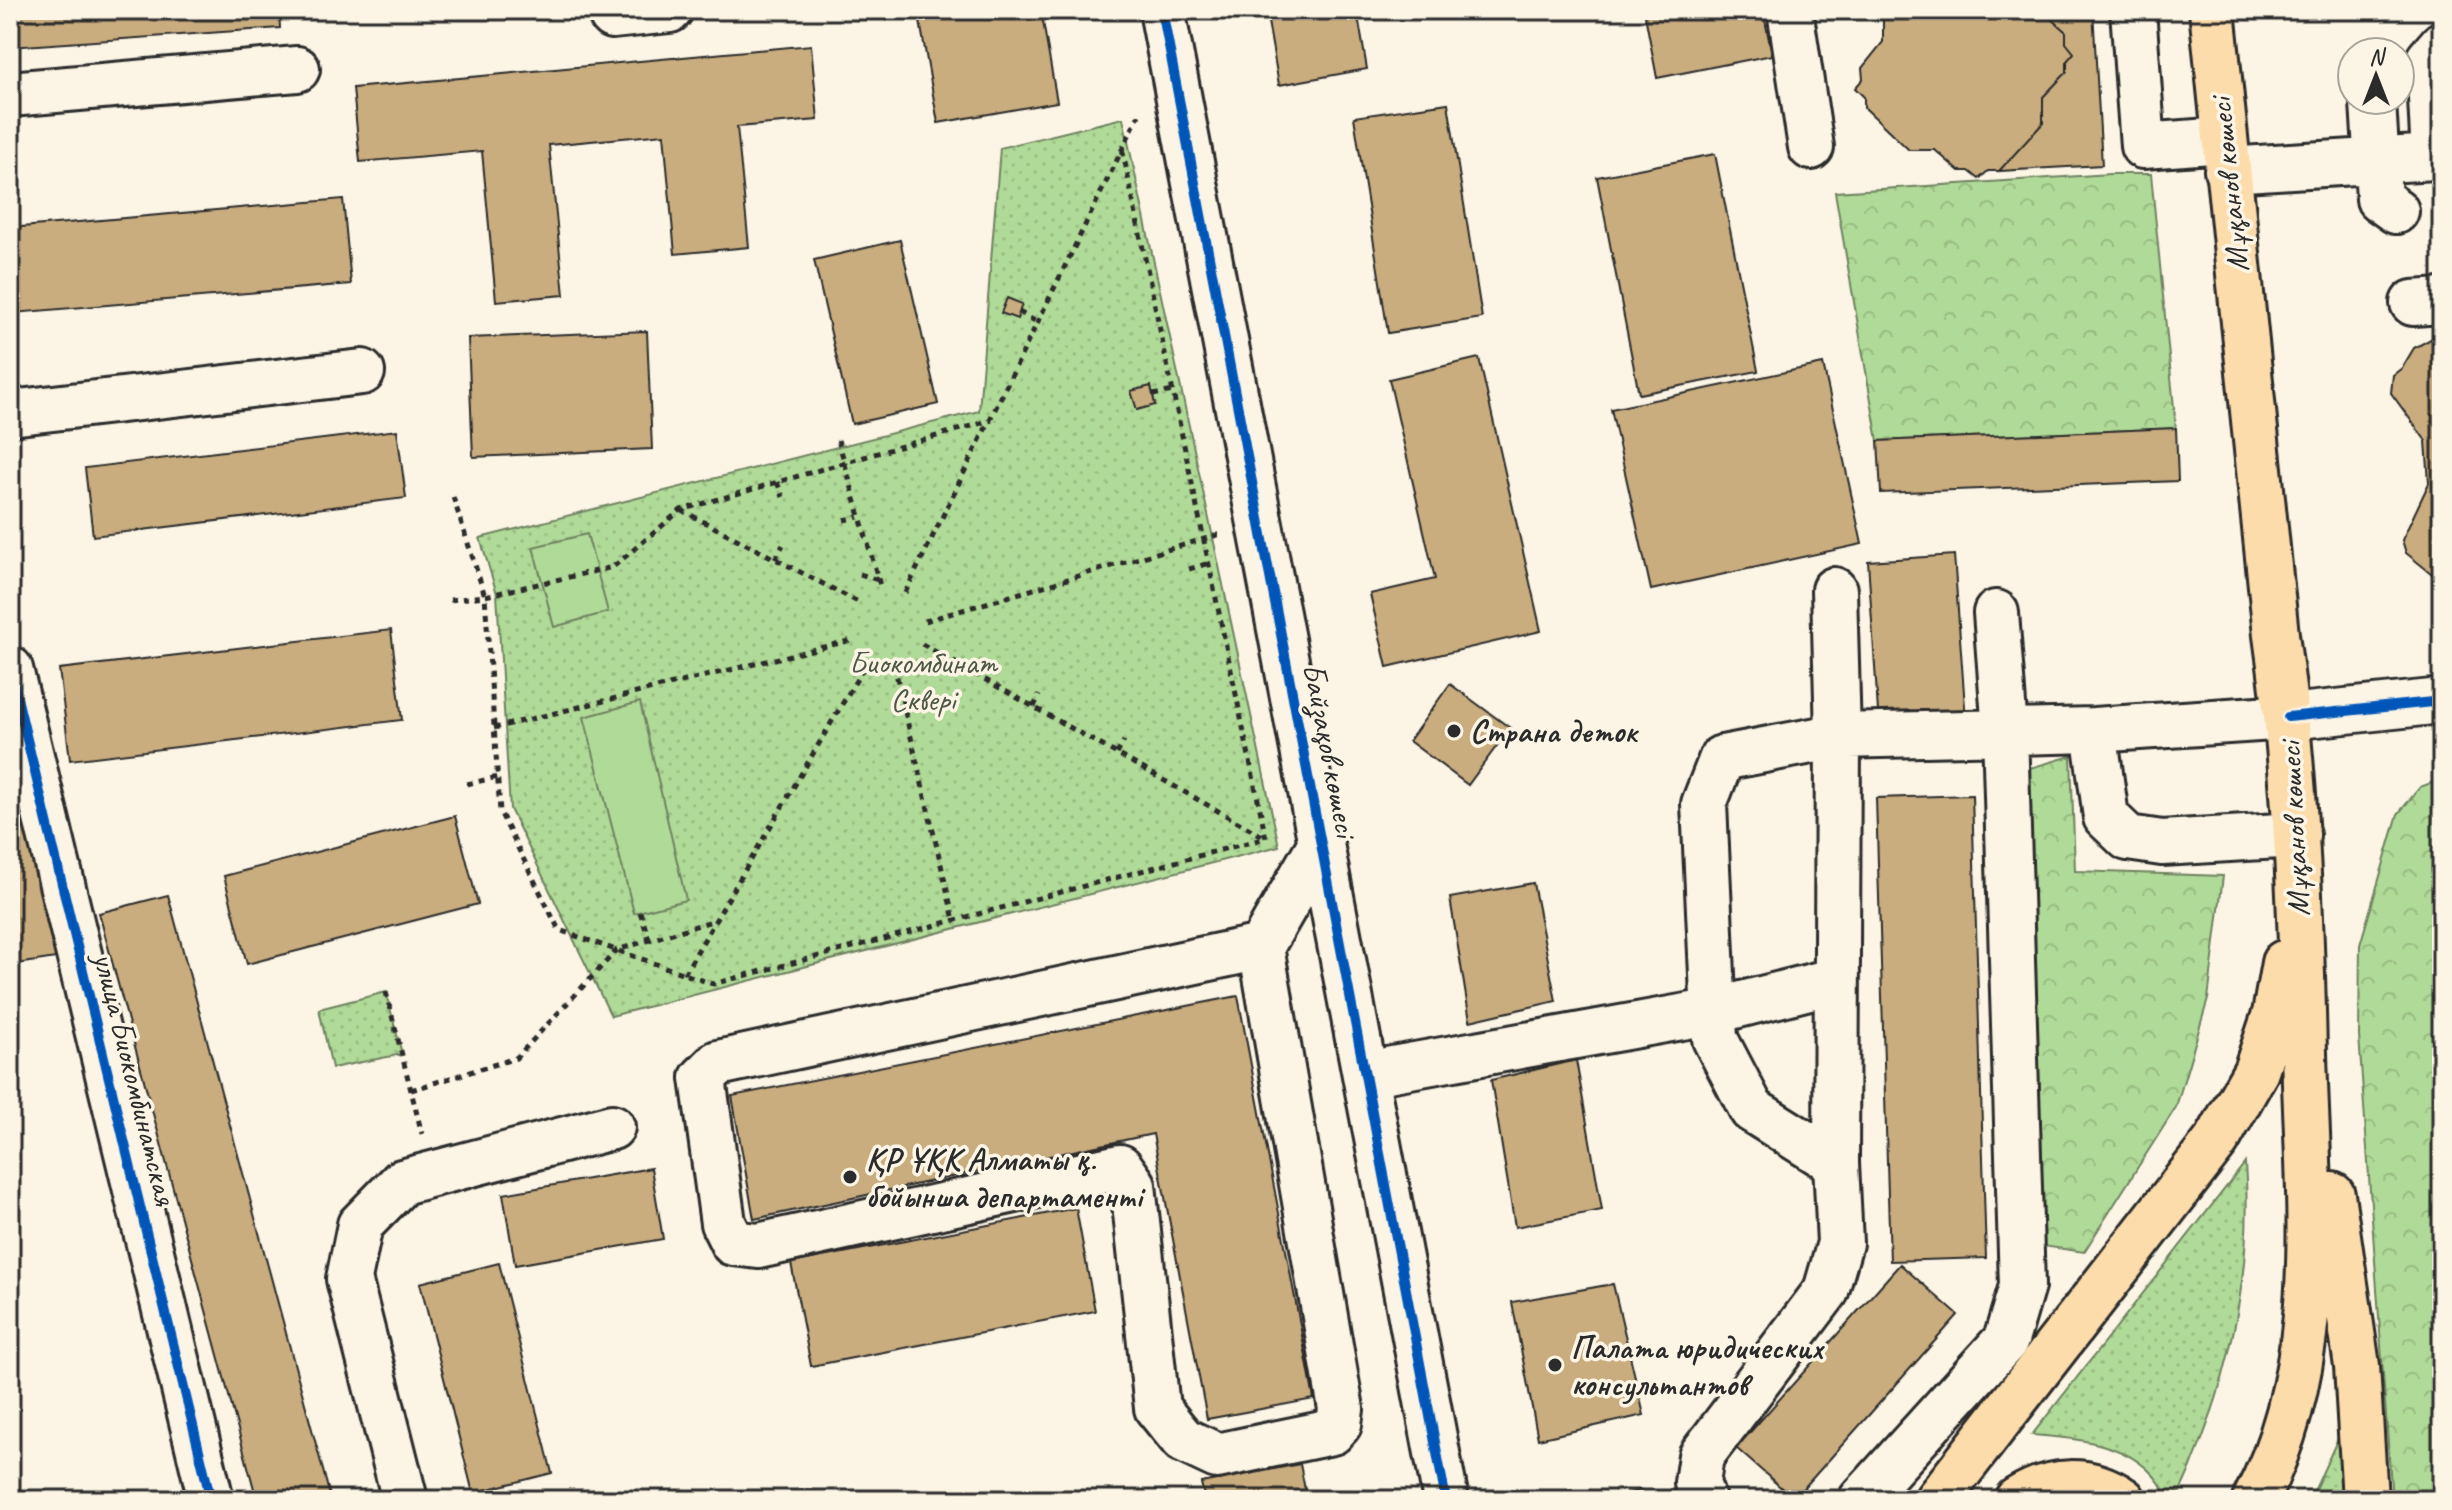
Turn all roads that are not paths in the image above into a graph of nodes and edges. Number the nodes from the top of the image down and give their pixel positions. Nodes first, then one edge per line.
1 (670, 10) edge
2 (1162, 10) edge
3 (1790, 10) edge
4 (2133, 10) edge
5 (2212, 10) edge
6 (612, 16) dead end
7 (2442, 44) edge
8 (297, 69) dead end
9 (10, 94) edge
10 (2374, 116) edge
11 (1811, 147) dead end
12 (2225, 155) junction
13 (2377, 161) junction
14 (2396, 211) dead end
15 (362, 372) dead end
16 (10, 413) edge
17 (1834, 590) dead end
18 (1996, 613) dead end
19 (10, 669) edge
20 (2442, 701) edge
21 (2288, 717) junction
22 (2094, 730) junction
23 (2005, 731) junction
24 (1838, 736) junction
25 (1300, 845) junction
26 (2297, 849) junction
27 (1261, 947) junction
28 (1836, 980) junction
29 (2303, 999) junction
30 (1715, 1011) junction
31 (1365, 1074) junction
32 (612, 1127) dead end
33 (1836, 1163) junction
34 (211, 1500) edge
35 (405, 1500) edge
36 (1446, 1500) edge
37 (1703, 1500) edge
38 (1861, 1500) edge
39 (1937, 1500) edge
40 (2017, 1500) edge
41 (2123, 1500) edge
42 (2255, 1500) edge
43 (2365, 1500) edge

1 - 6 street
2 - 25 street, Байзақов көшесі
3 - 11 street
4 - 12 street
5 - 12 main road, Мұқанов көшесі
7 - 13 street
8 - 9 street
10 - 13 street
12 - 13 street
12 - 21 main road, Мұқанов көшесі
13 - 14 street
15 - 16 street
17 - 24 street
18 - 23 street
19 - 34 street, улица Биокомбинатская
20 - 21 street
21 - 22 street
21 - 26 main road, Мұқанов көшесі
22 - 23 street
22 - 26 street
23 - 24 street
23 - 38 street
24 - 28 street
24 - 30 street
25 - 27 street
25 - 31 street, Байзақов көшесі
26 - 29 main road, Мұқанов көшесі
26 - 39 main road
27 - 27 street
28 - 30 street
28 - 33 street
29 - 42 main road, Мұқанов көшесі
29 - 43 main road
30 - 31 street
30 - 33 street
31 - 36 street, Байзақов көшесі
32 - 35 street
33 - 37 street
40 - 41 main road

